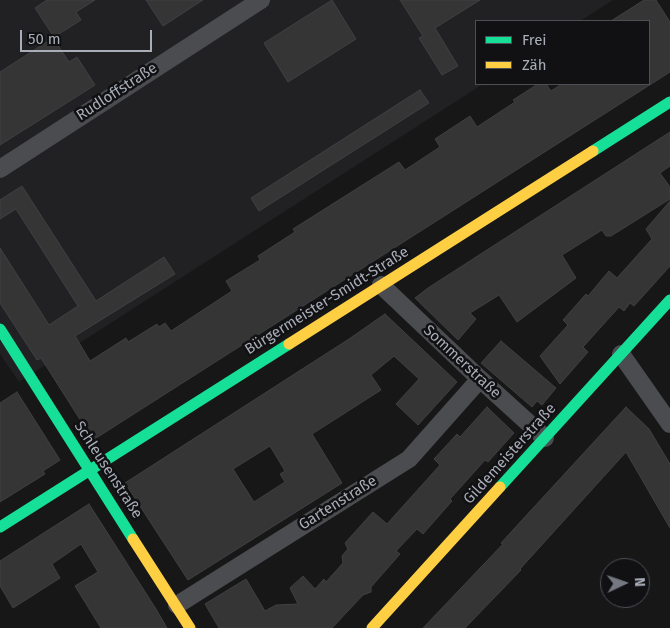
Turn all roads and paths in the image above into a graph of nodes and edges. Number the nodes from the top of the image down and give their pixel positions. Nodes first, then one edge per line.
1 (260, 0) edge
2 (670, 102) edge
3 (0, 169) edge
4 (381, 285) junction
5 (670, 300) edge
6 (0, 329) edge
7 (621, 354) junction
8 (480, 379) junction
9 (670, 424) edge
10 (545, 438) junction
11 (90, 469) junction
12 (0, 527) edge
13 (177, 605) junction
14 (190, 628) edge
15 (372, 628) edge

1 - 3 street, Rudloffstraße
2 - 4 street, Bürgermeister-Smidt-Straße
4 - 8 street, Sommerstraße
4 - 11 street, Bürgermeister-Smidt-Straße
5 - 7 street, Gildemeisterstraße
6 - 11 street, Schleusenstraße
7 - 9 street
7 - 10 street, Gildemeisterstraße
8 - 10 street, Sommerstraße
8 - 13 street, Gartenstraße
10 - 15 street, Gildemeisterstraße
11 - 12 street, Bürgermeister-Smidt-Straße
11 - 13 street, Schleusenstraße
13 - 14 street, Schleusenstraße

